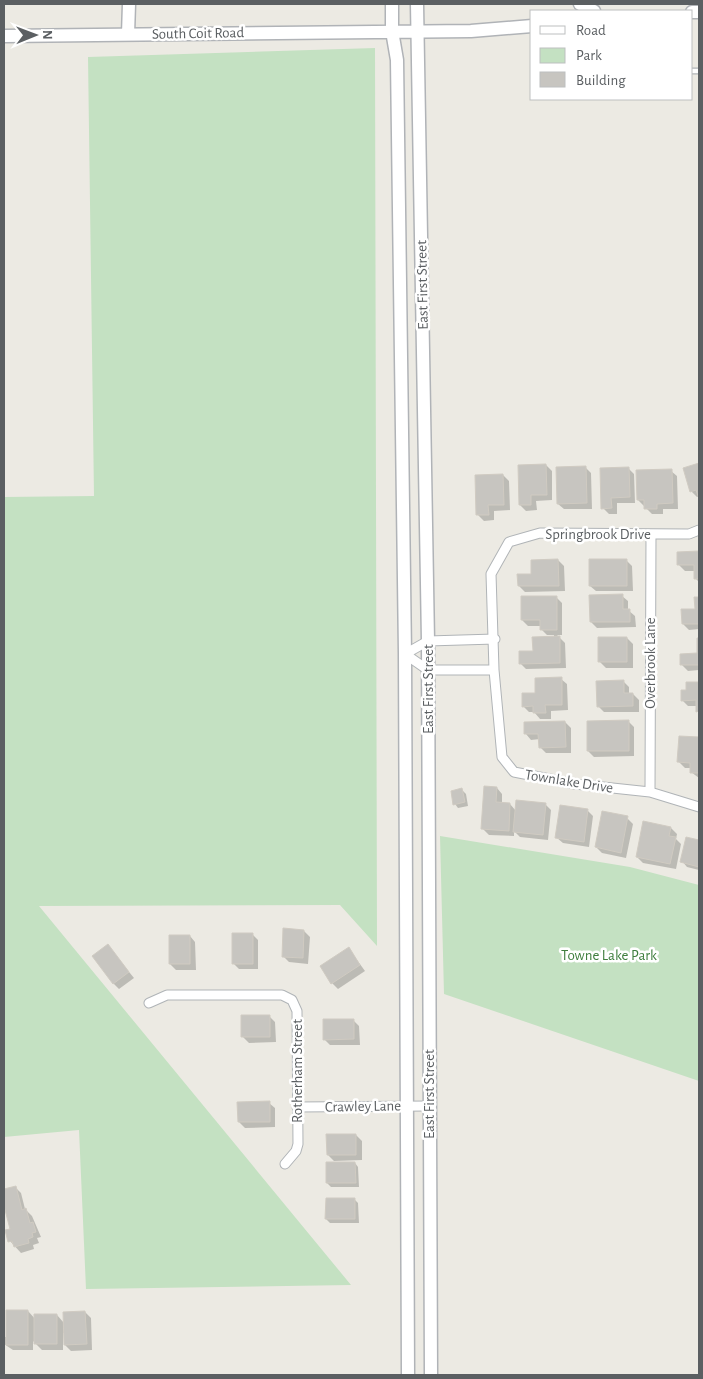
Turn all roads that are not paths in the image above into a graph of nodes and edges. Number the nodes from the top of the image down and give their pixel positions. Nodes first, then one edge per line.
1 (128, 4) edge
2 (392, 4) edge
3 (417, 4) edge
4 (580, 4) edge
5 (592, 10) edge
6 (530, 26) edge
7 (392, 31) junction
8 (417, 31) junction
9 (128, 34) junction
10 (4, 36) edge
11 (699, 530) edge
12 (651, 534) junction
13 (495, 639) junction
14 (428, 641) junction
15 (405, 654) junction
16 (428, 670) junction
17 (494, 670) junction
18 (650, 792) junction
19 (699, 807) edge
20 (149, 1002) dead end
21 (406, 1106) junction
22 (429, 1106) junction
23 (297, 1107) junction
24 (285, 1164) dead end
25 (408, 1375) edge
26 (431, 1375) edge

1 - 9 main road
2 - 7 main road, East First Street
3 - 8 main road, East First Street
4 - 5 main road
6 - 8 main road, South Coit Road
7 - 8 main road, South Coit Road
7 - 9 main road, South Coit Road
7 - 15 main road, East First Street
8 - 14 main road, East First Street
9 - 10 main road, South Coit Road
11 - 12 street, Springbrook Drive
12 - 13 street, Springbrook Drive
12 - 18 street, Overbrook Lane
13 - 14 street
13 - 17 street, Townlake Drive
14 - 15 street
14 - 16 main road, East First Street
15 - 16 street
15 - 21 main road, East First Street
16 - 17 street
16 - 22 main road, East First Street
17 - 18 street, Townlake Drive
18 - 19 street, Townlake Drive
20 - 23 street, Rotherham Street
21 - 22 street, Crawley Lane
21 - 23 street, Crawley Lane
21 - 25 main road, East First Street
22 - 26 main road, East First Street
23 - 24 street, Rotherham Street

